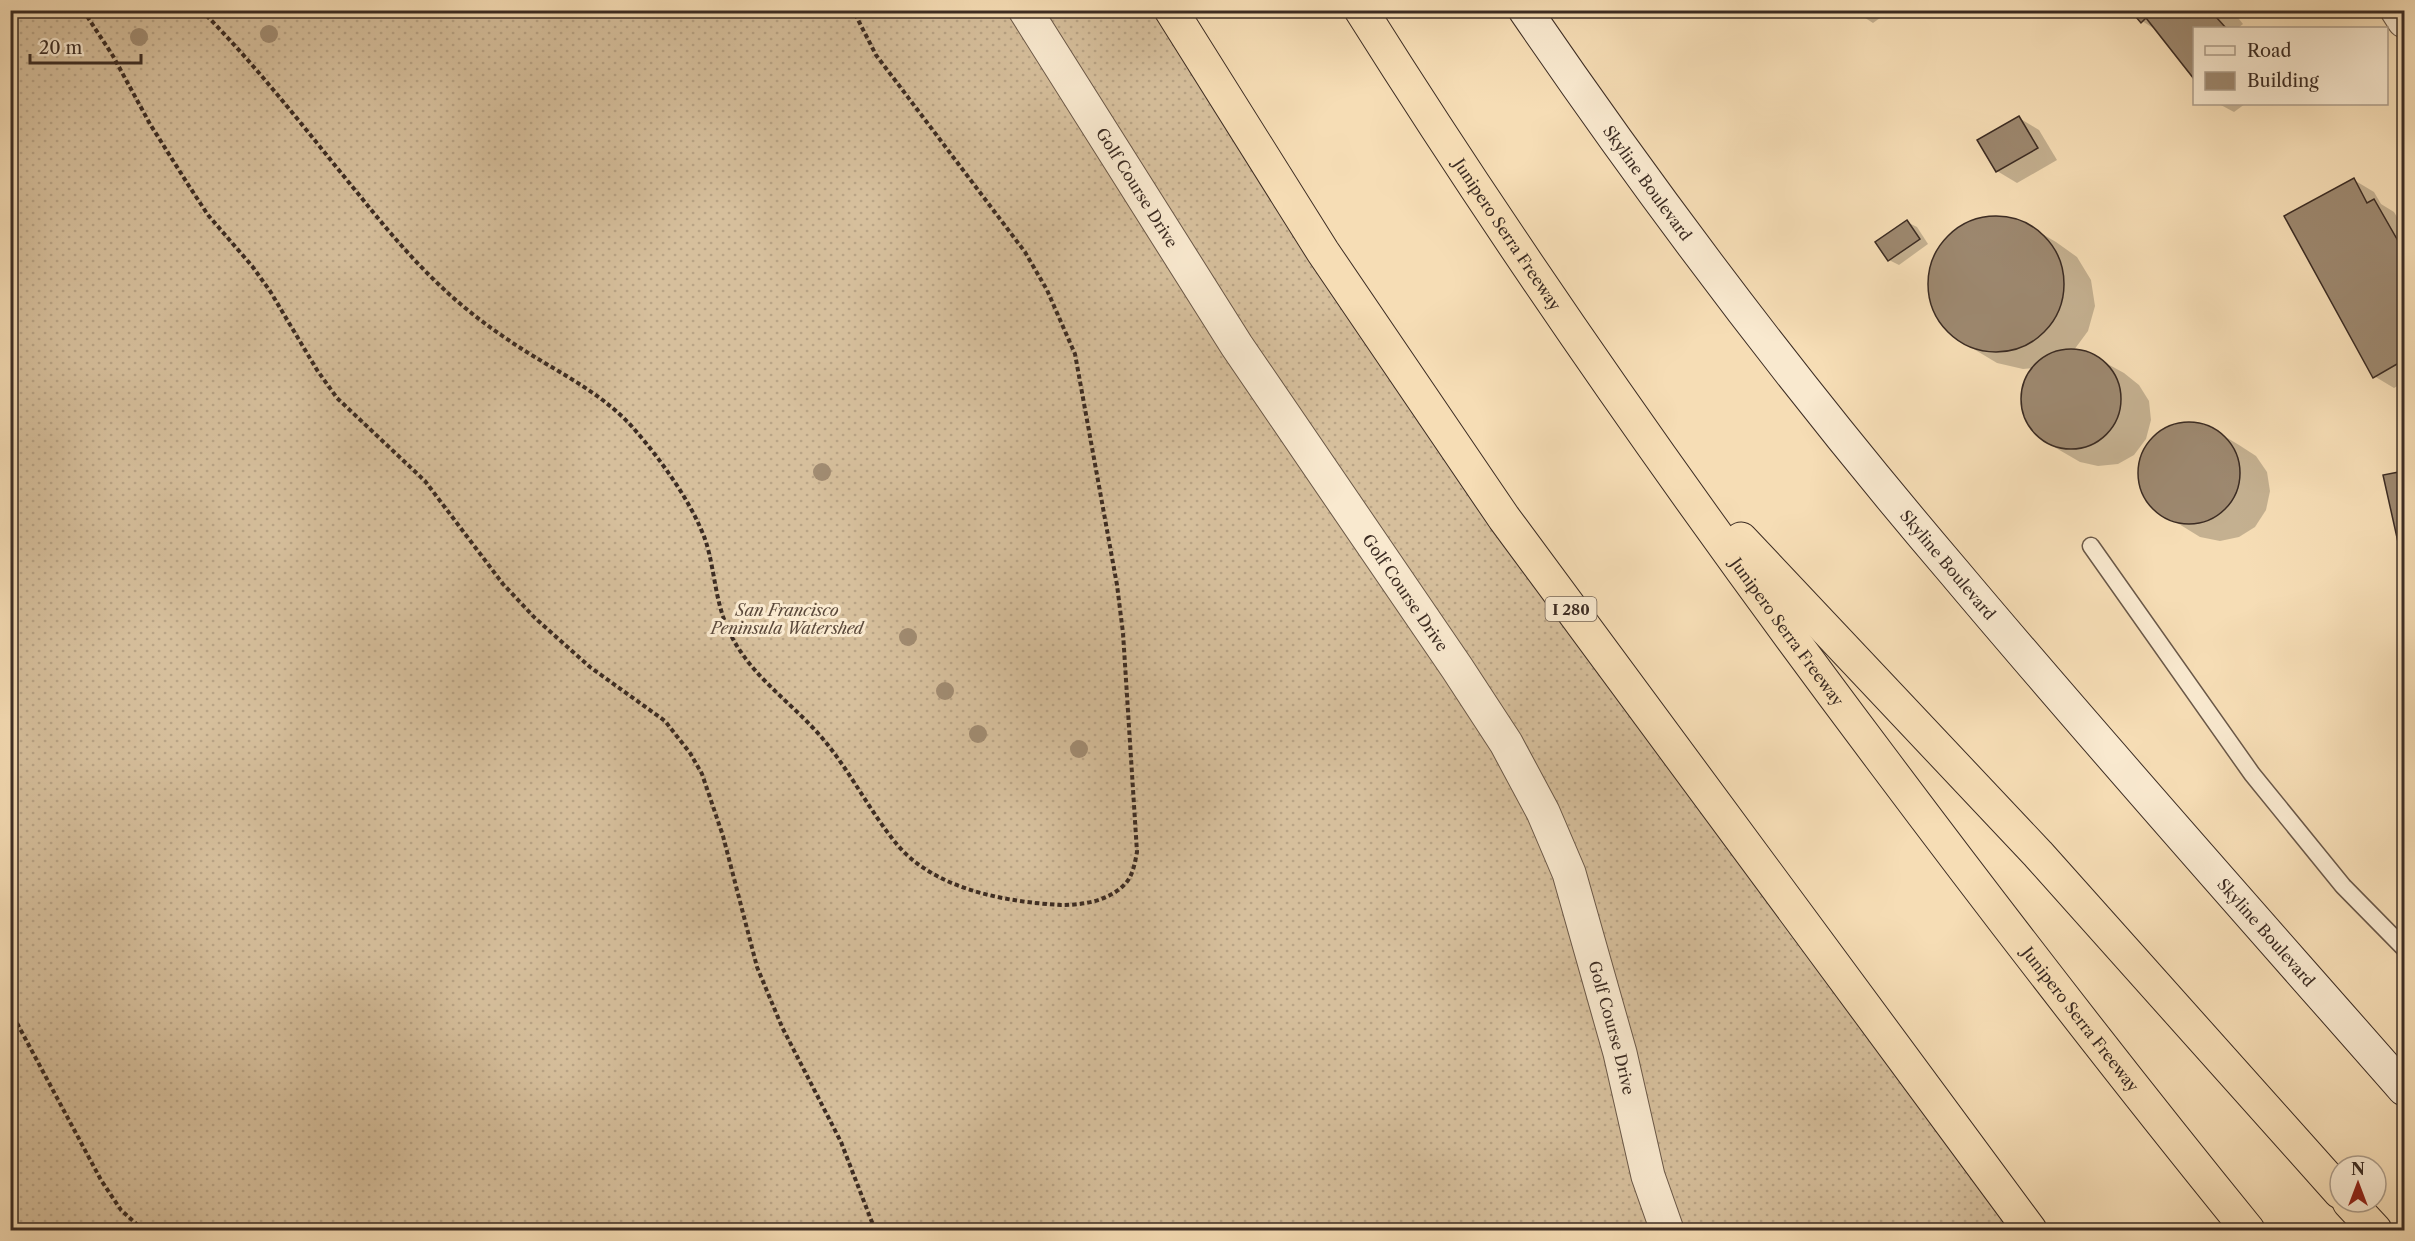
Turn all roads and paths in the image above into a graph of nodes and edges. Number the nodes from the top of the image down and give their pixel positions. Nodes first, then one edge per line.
1 (83, 10) edge
2 (201, 10) edge
3 (853, 10) edge
4 (1025, 10) edge
5 (1170, 10) edge
6 (1361, 10) edge
7 (1525, 10) edge
8 (2397, 10) edge
9 (2404, 21) edge
10 (1649, 441) junction
11 (2091, 546) dead end
12 (2404, 948) edge
13 (10, 1010) edge
14 (2404, 1089) edge
15 (2328, 1179) edge
16 (1999, 1188) junction
17 (2360, 1214) edge
18 (143, 1230) edge
19 (874, 1230) edge
20 (1667, 1230) edge
21 (2012, 1230) edge
22 (2031, 1230) edge
23 (2248, 1230) edge
24 (2375, 1230) edge

1 - 19 path
2 - 3 path
4 - 20 street, Golf Course Drive
5 - 16 highway, I 280
6 - 10 highway, Junipero Serra Freeway
7 - 14 street, Skyline Boulevard
8 - 9 street
10 - 15 highway
10 - 23 highway, Junipero Serra Freeway
11 - 12 lane
13 - 18 path
16 - 21 highway
16 - 22 highway, I 280
17 - 24 highway

